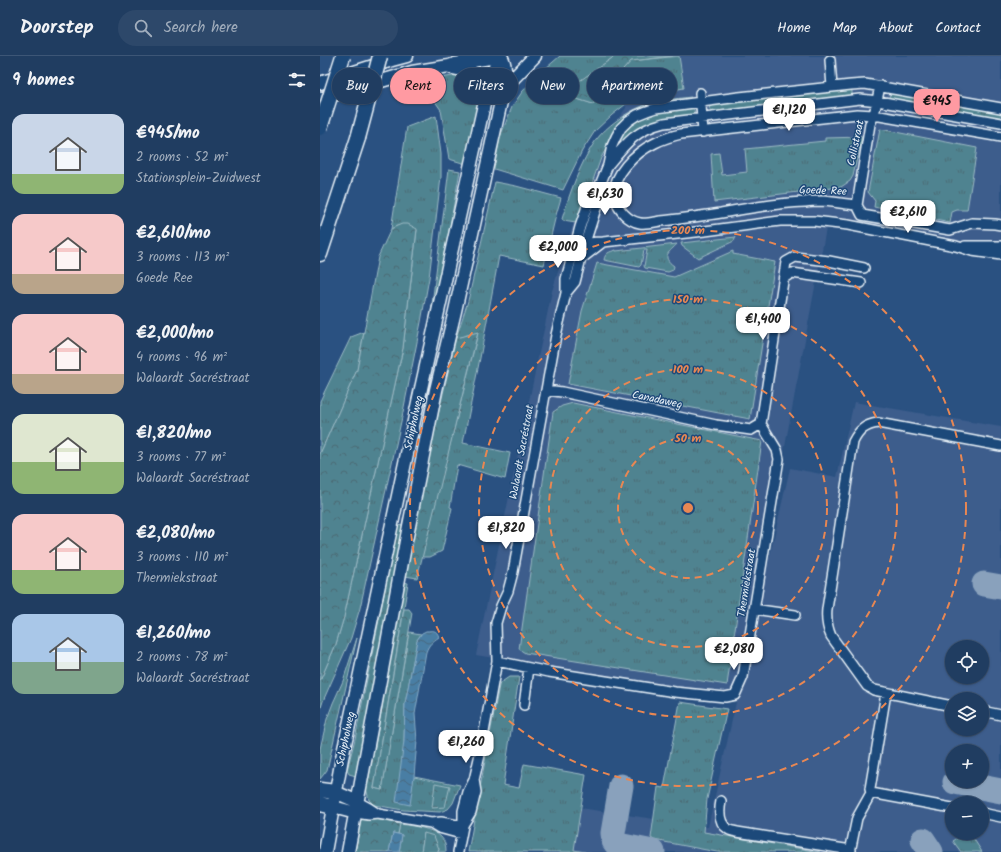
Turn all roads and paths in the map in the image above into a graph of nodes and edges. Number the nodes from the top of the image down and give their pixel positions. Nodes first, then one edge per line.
1 (343, 56) edge
2 (380, 56) edge
3 (407, 56) edge
4 (501, 56) edge
5 (535, 56) edge
6 (830, 60) dead end
7 (448, 66) junction
8 (494, 68) edge
9 (506, 68) edge
10 (454, 69) edge
11 (518, 74) edge
12 (320, 83) edge
13 (880, 86) junction
14 (832, 87) junction
15 (700, 98) junction
16 (320, 99) edge
17 (878, 101) junction
18 (484, 104) edge
19 (500, 104) edge
20 (1001, 108) edge
21 (874, 115) junction
22 (702, 118) junction
23 (1001, 123) edge
24 (320, 128) edge
25 (703, 132) junction
26 (1001, 137) edge
27 (608, 165) junction
28 (600, 185) junction
29 (856, 205) junction
30 (1001, 225) edge
31 (603, 242) junction
32 (585, 243) junction
33 (956, 246) junction
34 (1001, 246) edge
35 (575, 247) junction
36 (320, 254) edge
37 (1001, 255) edge
38 (581, 259) junction
39 (864, 268) dead end
40 (784, 278) junction
41 (861, 283) dead end
42 (566, 293) junction
43 (546, 390) junction
44 (761, 424) junction
45 (1001, 446) edge
46 (754, 609) junction
47 (795, 615) dead end
48 (497, 662) junction
49 (529, 668) junction
50 (886, 693) junction
51 (524, 705) dead end
52 (945, 705) edge
53 (989, 712) edge
54 (1001, 714) edge
55 (320, 790) edge
56 (335, 792) junction
57 (871, 793) junction
58 (721, 801) dead end
59 (326, 805) edge
60 (945, 807) edge
61 (357, 808) junction
62 (989, 814) edge
63 (1001, 817) edge
64 (462, 830) junction
65 (850, 851) edge
66 (325, 852) edge
67 (348, 852) edge
68 (458, 852) edge

1 - 24 highway, bridge
2 - 36 highway, bridge
3 - 12 main road
4 - 7 main road
4 - 8 main road, Schipholweg
4 - 9 main road, Schipholweg
5 - 11 main road
6 - 14 street
7 - 10 main road
7 - 16 main road
13 - 14 street
13 - 17 street, Collistraat
13 - 20 street
14 - 15 street
15 - 22 street
15 - 27 street
17 - 21 street, Collistraat
17 - 22 street
17 - 23 street
18 - 56 main road, Schipholweg
19 - 61 main road, Schipholweg
21 - 25 street, Goede Ree
21 - 26 street, Goede Ree
21 - 29 street, Collistraat
22 - 25 street
22 - 27 street
25 - 29 street, Goede Ree
27 - 28 street
28 - 32 street, Walaardt Sacréstraat
28 - 35 street, Walaardt Sacréstraat
29 - 30 street, Goede Ree
31 - 32 street
31 - 33 street
31 - 38 street
32 - 35 street
32 - 38 street, Walaardt Sacréstraat
33 - 34 street
33 - 37 street
35 - 42 street, Walaardt Sacréstraat
38 - 42 street, Walaardt Sacréstraat
39 - 40 street
40 - 41 street
40 - 44 street
42 - 43 street, Walaardt Sacréstraat
43 - 44 street, Canadaweg
43 - 48 street, Walaardt Sacréstraat
44 - 46 street, Thermiekstraat
45 - 50 street
46 - 47 street
46 - 49 street, Thermiekstraat
48 - 49 street, Thermiekstraat
48 - 64 street, Walaardt Sacréstraat
49 - 51 street
50 - 52 street
50 - 57 street
53 - 54 street
55 - 56 highway
56 - 59 main road, Schipholweg
56 - 61 main road
57 - 60 street
57 - 65 street
58 - 65 street
59 - 61 main road
59 - 66 main road, Schipholweg
61 - 64 street
61 - 67 main road, Schipholweg
62 - 63 street
64 - 68 street, Walaardt Sacréstraat

